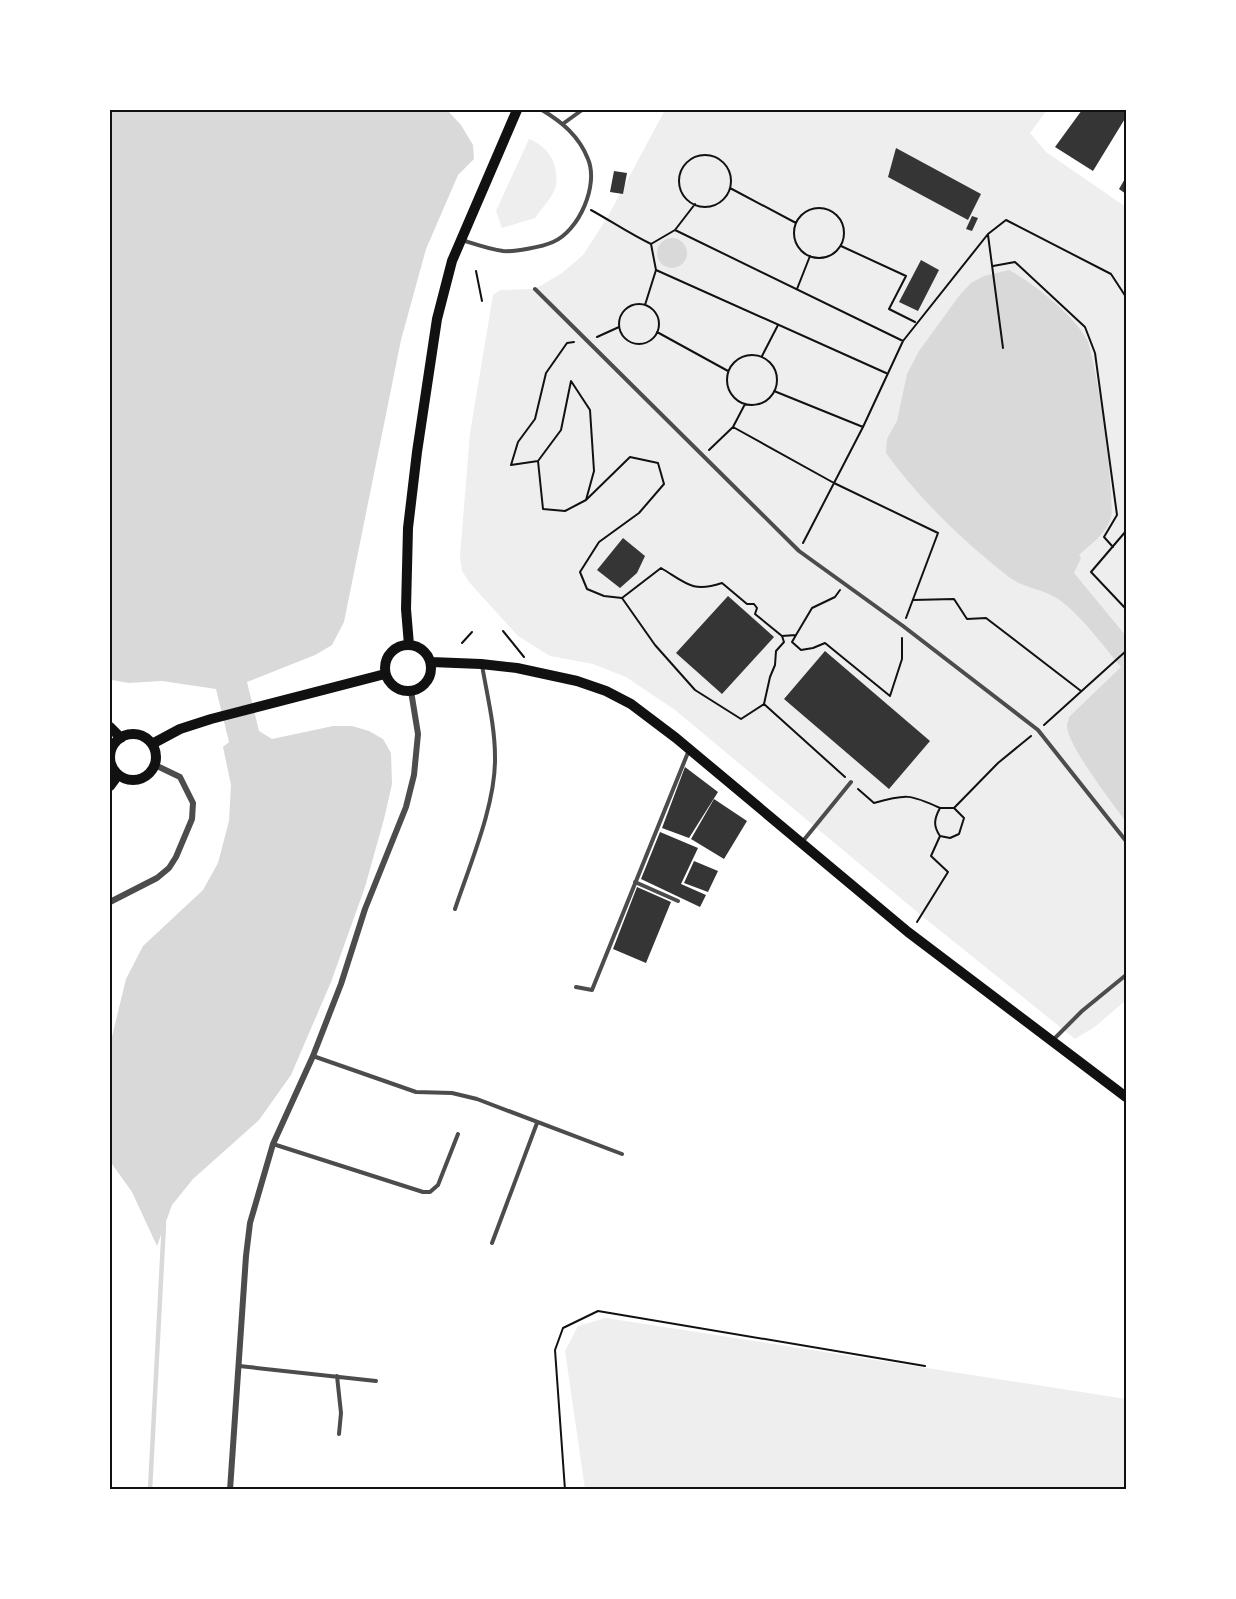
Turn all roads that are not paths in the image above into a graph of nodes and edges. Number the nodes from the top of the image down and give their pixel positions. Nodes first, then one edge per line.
1 (517, 110) edge
2 (542, 110) edge
3 (582, 110) edge
4 (564, 123) junction
5 (461, 240) junction
6 (535, 289) dead end
7 (409, 645) junction
8 (430, 662) junction
9 (481, 664) junction
10 (385, 674) junction
11 (411, 691) junction
12 (110, 727) edge
13 (120, 738) junction
14 (152, 744) junction
15 (689, 749) junction
16 (155, 765) junction
17 (118, 775) junction
18 (851, 782) road end
19 (110, 786) edge
20 (1126, 841) edge
21 (801, 844) junction
22 (635, 882) junction
23 (678, 901) dead end
24 (110, 902) edge
25 (455, 909) dead end
26 (1126, 975) edge
27 (576, 987) dead end
28 (1052, 1040) junction
29 (313, 1056) junction
30 (1126, 1097) edge
31 (537, 1123) junction
32 (458, 1134) dead end
33 (273, 1144) junction
34 (622, 1154) dead end
35 (492, 1243) dead end
36 (239, 1366) junction
37 (337, 1376) junction
38 (376, 1381) dead end
39 (339, 1434) dead end
40 (230, 1490) edge

1 - 5 main road
2 - 4 lane
3 - 4 lane
4 - 5 lane
5 - 7 main road
6 - 20 lane
7 - 8 main road
7 - 10 main road
8 - 9 main road
8 - 11 main road
9 - 15 main road
9 - 25 lane
10 - 11 main road
10 - 14 main road
11 - 29 street
12 - 13 main road
13 - 14 main road
13 - 17 main road
14 - 16 main road
15 - 21 main road
15 - 22 lane
16 - 17 main road
16 - 24 street
17 - 19 main road
18 - 21 lane
21 - 28 main road
22 - 23 lane
22 - 27 lane
26 - 28 lane
28 - 30 main road
29 - 31 lane
29 - 33 street
31 - 34 lane
31 - 35 lane
32 - 33 lane
33 - 36 street
36 - 37 lane
36 - 40 street
37 - 38 lane
37 - 39 lane

